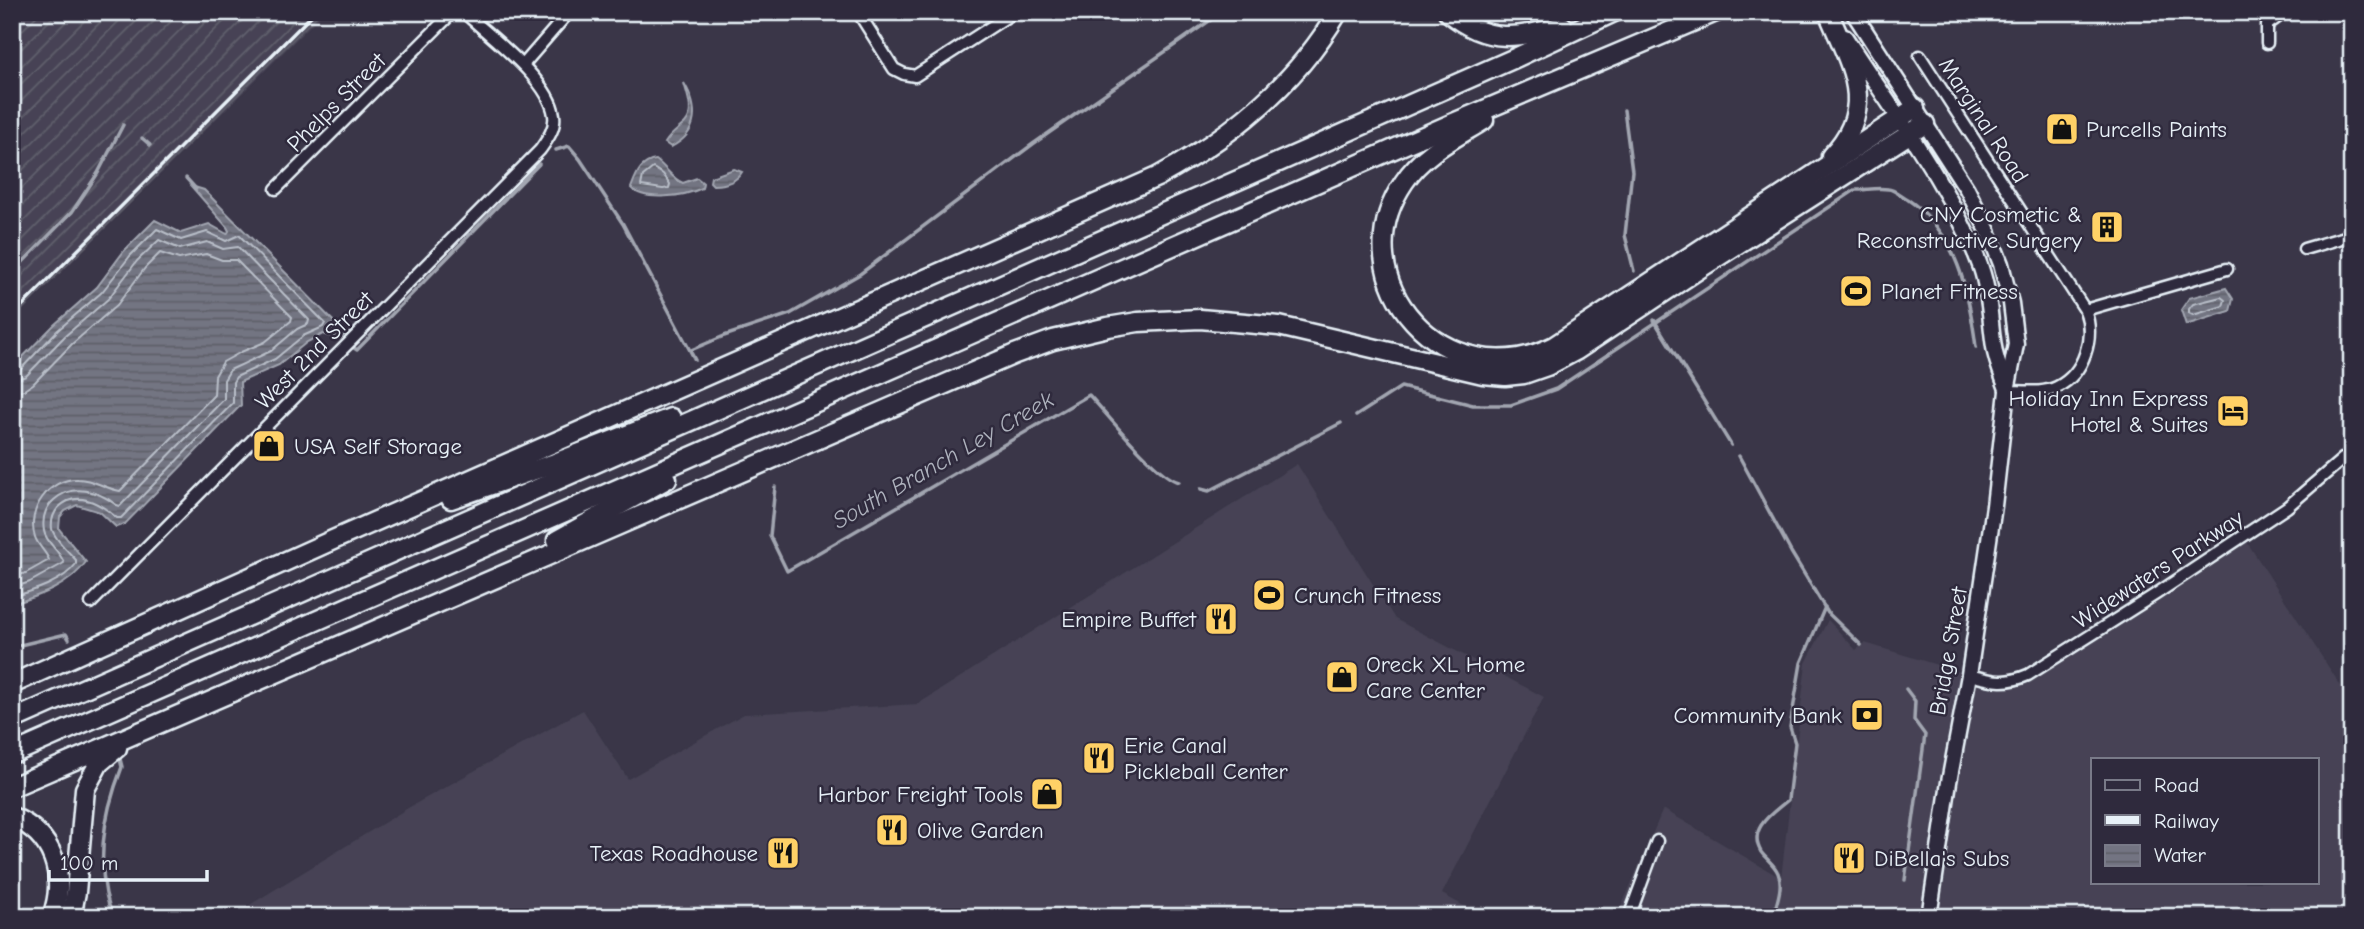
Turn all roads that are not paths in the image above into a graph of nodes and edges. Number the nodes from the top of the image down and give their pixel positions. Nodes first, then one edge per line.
1 (453, 12) edge
2 (464, 12) edge
3 (569, 12) edge
4 (858, 12) edge
5 (1014, 12) edge
6 (1338, 12) edge
7 (1448, 12) edge
8 (1716, 12) edge
9 (1828, 12) edge
10 (1853, 12) edge
11 (2285, 12) edge
12 (1611, 14) edge
13 (2267, 43) dead end
14 (1920, 56) dead end
15 (523, 65) junction
16 (1528, 93) junction
17 (1915, 108) junction
18 (1898, 119) junction
19 (1925, 124) junction
20 (1909, 135) junction
21 (1810, 178) junction
22 (276, 189) dead end
23 (2351, 238) edge
24 (2304, 249) dead end
25 (2227, 269) dead end
26 (2085, 310) junction
27 (877, 337) junction
28 (2007, 391) junction
29 (743, 435) junction
30 (2352, 451) edge
31 (333, 540) junction
32 (91, 603) dead end
33 (435, 603) junction
34 (1969, 675) junction
35 (12, 682) edge
36 (12, 720) edge
37 (167, 720) junction
38 (12, 754) edge
39 (12, 787) edge
40 (12, 817) edge
41 (1657, 841) dead end
42 (52, 917) edge
43 (71, 917) edge
44 (1629, 917) edge
45 (1928, 917) edge

1 - 22 street, Phelps Street
2 - 15 street
3 - 15 street
4 - 5 street
6 - 31 highway
7 - 12 highway
8 - 16 highway
9 - 18 main road, Bridge Street
9 - 21 highway
10 - 17 main road, Bridge Street
11 - 13 street
12 - 27 highway
14 - 26 street, Marginal Road
15 - 32 street, West 2nd Street
16 - 21 highway
16 - 29 highway
17 - 18 highway
17 - 19 main road, Bridge Street
18 - 20 main road, Bridge Street
18 - 21 highway
19 - 20 highway
19 - 28 main road, Bridge Street
20 - 28 main road, Bridge Street
20 - 33 highway
23 - 24 street
25 - 26 street
26 - 28 street
27 - 31 highway
27 - 36 highway
28 - 34 main road, Bridge Street
29 - 33 highway
29 - 38 highway
30 - 34 street, Widewaters Parkway
31 - 35 highway
33 - 37 highway
34 - 45 main road, Bridge Street
37 - 39 highway
37 - 43 highway
40 - 42 highway
41 - 44 street

